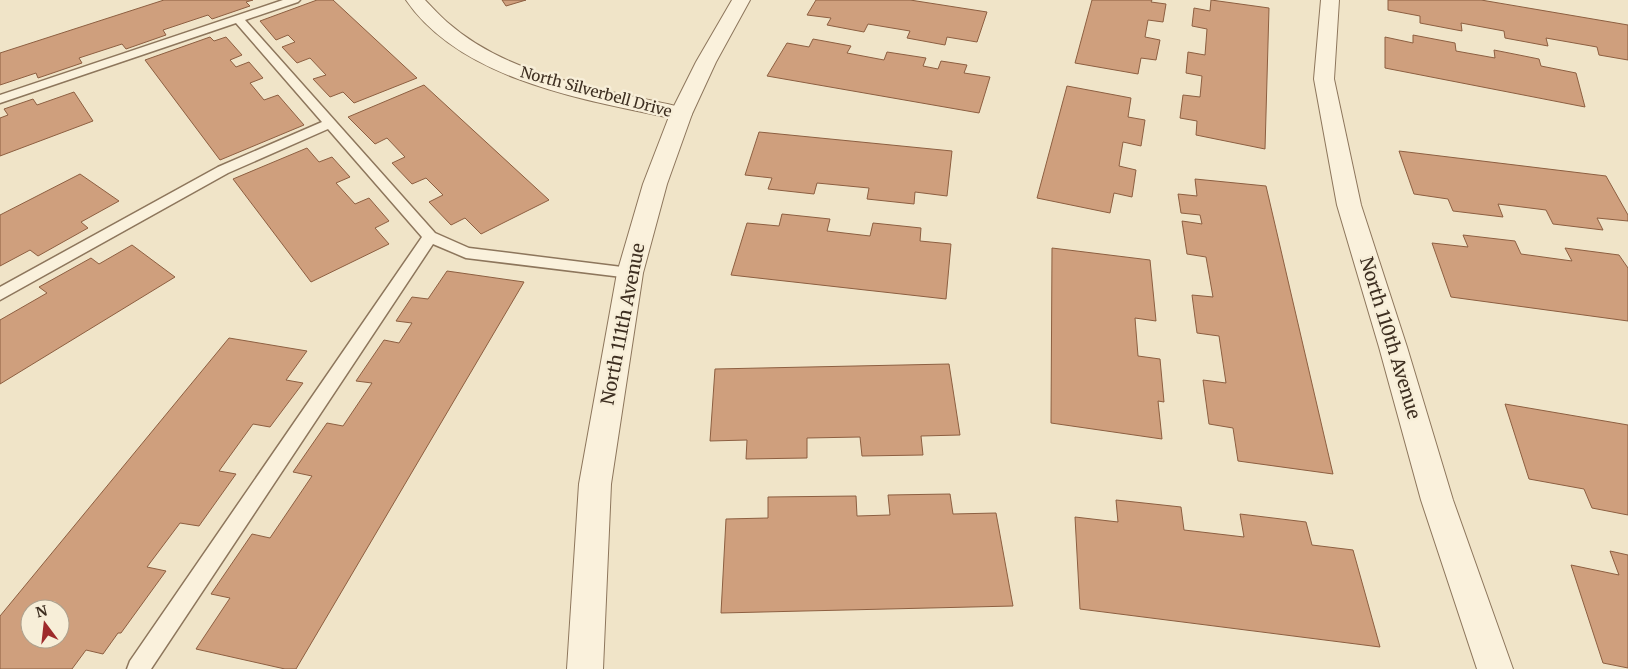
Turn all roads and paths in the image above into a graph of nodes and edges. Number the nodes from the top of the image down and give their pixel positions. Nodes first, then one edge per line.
1 (294, 0) edge
2 (415, 0) edge
3 (741, 0) edge
4 (1330, 0) edge
5 (238, 19) junction
6 (0, 99) edge
7 (681, 114) junction
8 (330, 124) junction
9 (430, 237) junction
10 (630, 273) junction
11 (0, 294) edge
12 (138, 669) edge
13 (585, 669) edge
14 (1495, 669) edge

1 - 5 lane
2 - 7 street, North Silverbell Drive
3 - 7 street, North 111th Avenue
4 - 14 street, North 110th Avenue
5 - 6 lane
5 - 8 lane
7 - 10 street, North 111th Avenue
8 - 9 lane
8 - 11 lane
9 - 10 lane
9 - 12 lane
10 - 13 street, North 111th Avenue

